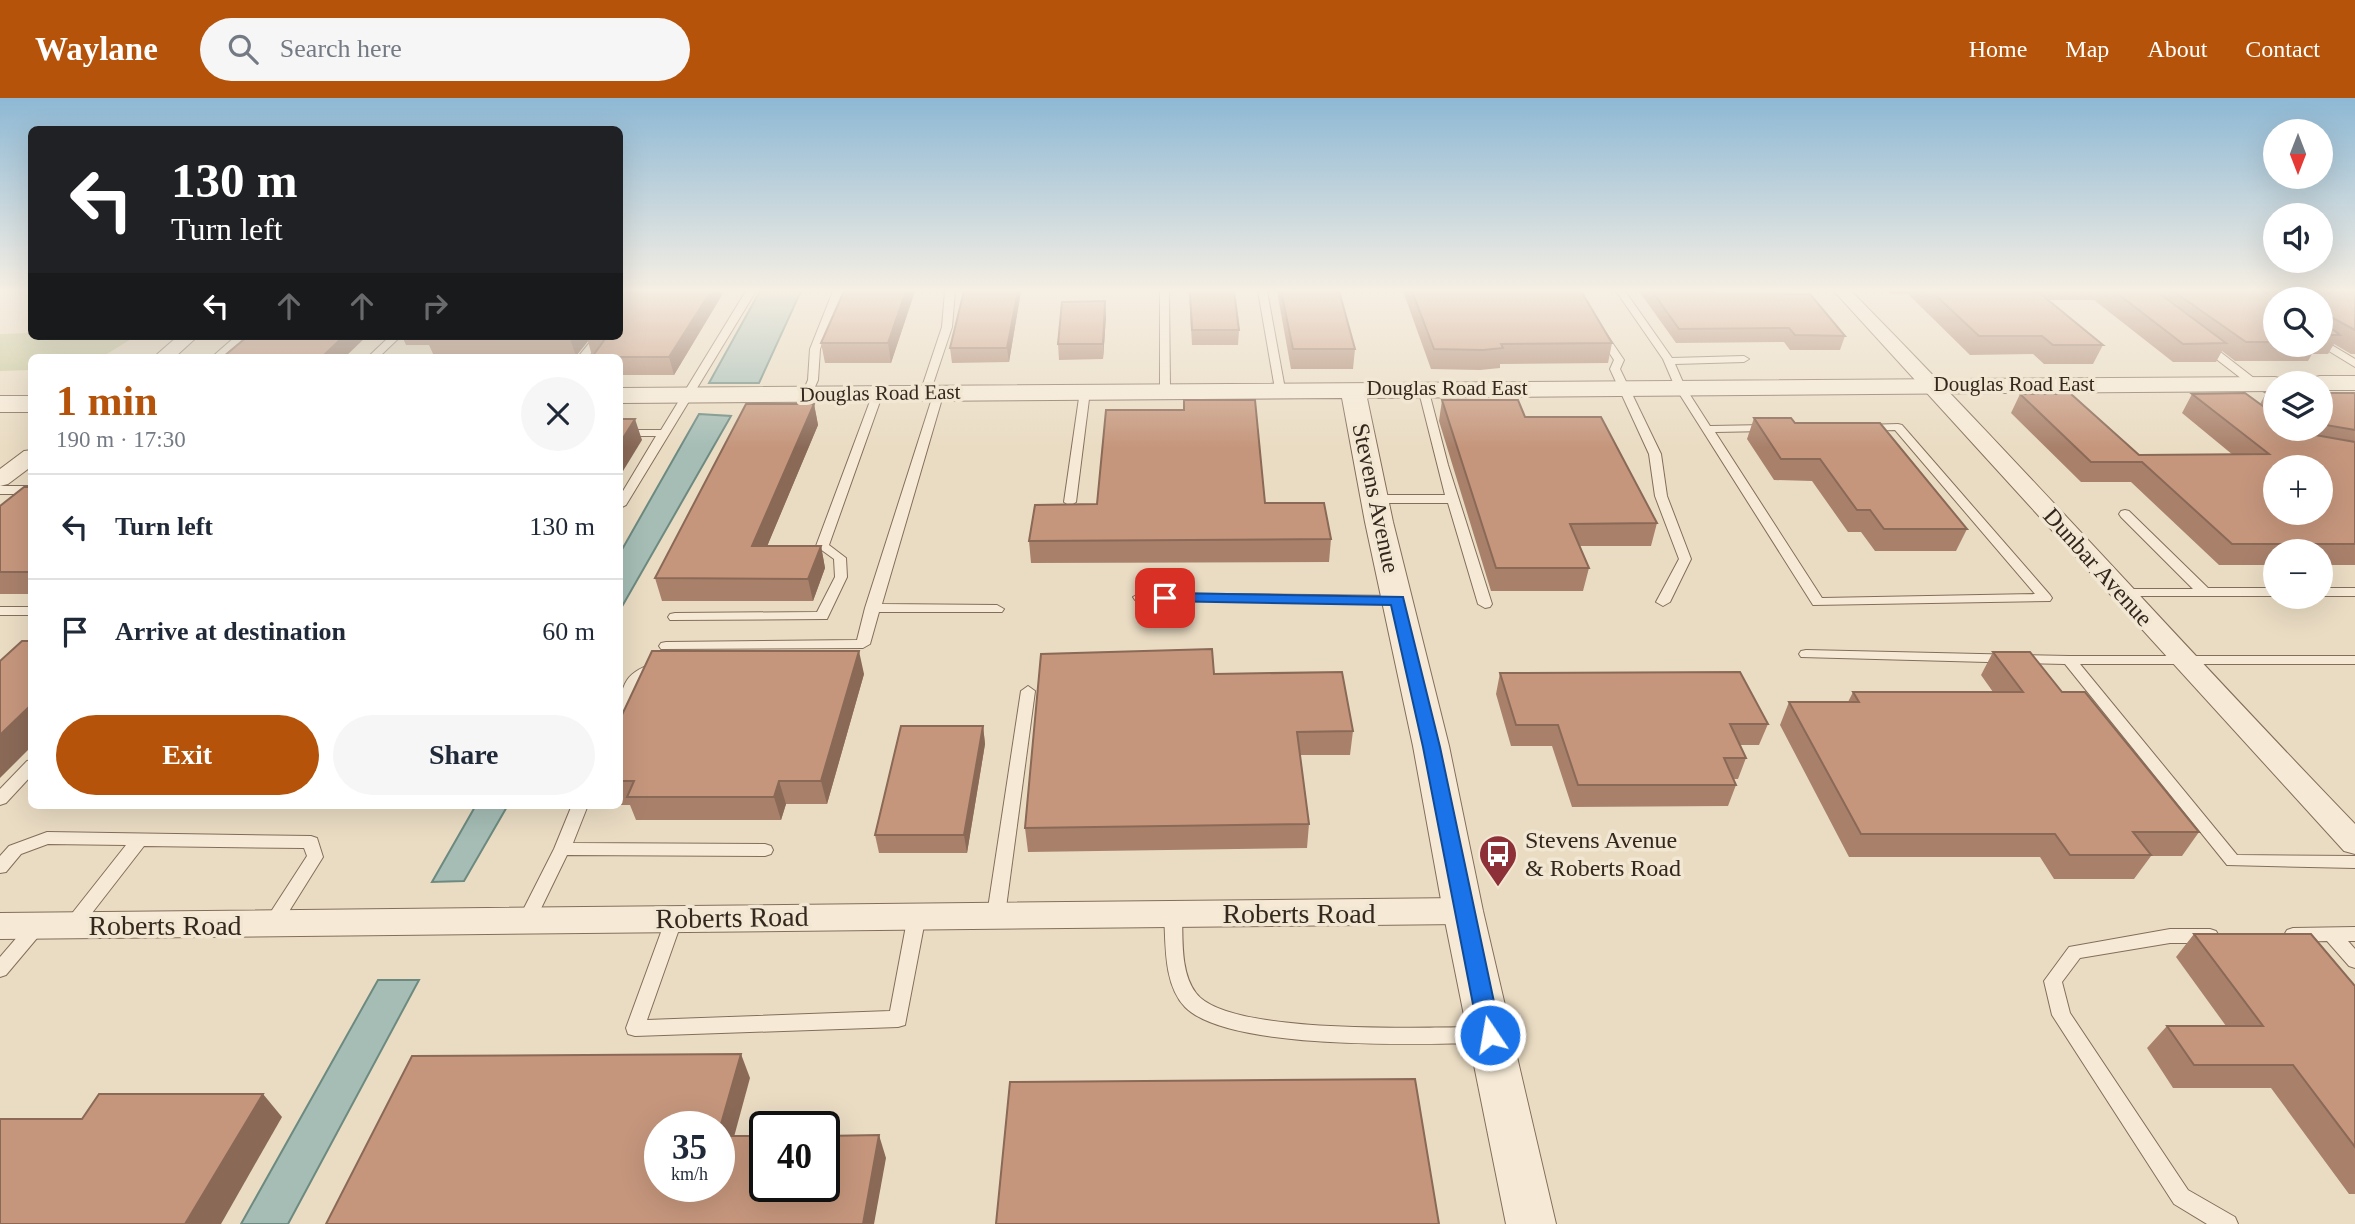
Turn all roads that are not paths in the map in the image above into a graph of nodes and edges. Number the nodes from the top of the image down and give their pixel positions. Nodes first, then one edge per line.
1 (717, 344) edge
2 (817, 344) edge
3 (943, 344) edge
4 (1165, 344) edge
5 (1272, 344) edge
6 (1608, 344) edge
7 (1657, 344) edge
8 (1893, 344) edge
9 (2203, 344) edge
10 (2333, 350) edge
11 (1744, 359) dead end
12 (1669, 361) junction
13 (2355, 364) edge
14 (2263, 383) edge
15 (2333, 383) edge
16 (2355, 383) edge
17 (1932, 384) junction
18 (2207, 384) junction
19 (2263, 384) edge
20 (1680, 387) junction
21 (1353, 388) junction
22 (1423, 388) junction
23 (1625, 388) junction
24 (1280, 389) junction
25 (1165, 390) junction
26 (1085, 391) junction
27 (932, 392) junction
28 (878, 393) junction
29 (807, 394) junction
30 (685, 395) junction
31 (623, 396) edge
32 (2228, 400) edge
33 (0, 404) edge
34 (28, 404) edge
35 (1775, 428) edge
36 (1857, 428) edge
37 (1707, 429) junction
38 (623, 433) edge
39 (663, 433) junction
40 (28, 459) edge
41 (0, 479) edge
42 (0, 490) edge
43 (28, 490) edge
44 (1374, 499) junction
45 (1452, 499) junction
46 (623, 500) edge
47 (1070, 502) edge
48 (2125, 514) dead end
49 (2204, 592) junction
50 (2263, 592) edge
51 (2333, 592) edge
52 (2355, 592) edge
53 (2121, 593) junction
54 (1140, 597) dead end
55 (1397, 600) junction
56 (1663, 602) dead end
57 (1485, 604) dead end
58 (872, 608) junction
59 (997, 609) dead end
60 (0, 611) edge
61 (28, 611) edge
62 (675, 617) dead end
63 (731, 645) junction
64 (666, 646) dead end
65 (1807, 654) dead end
66 (2068, 660) junction
67 (2183, 660) junction
68 (2355, 660) edge
69 (1028, 691) dead end
70 (623, 707) edge
71 (28, 769) edge
72 (0, 799) edge
73 (578, 809) edge
74 (140, 839) junction
75 (2355, 842) edge
76 (562, 849) junction
77 (765, 850) dead end
78 (2355, 862) edge
79 (0, 867) edge
80 (1463, 911) junction
81 (1172, 914) junction
82 (917, 915) junction
83 (996, 915) junction
84 (674, 918) junction
85 (527, 920) junction
86 (272, 924) junction
87 (0, 926) edge
88 (37, 926) junction
89 (72, 926) junction
90 (2332, 934) junction
91 (2355, 934) edge
92 (2278, 935) edge
93 (2224, 936) edge
94 (2355, 961) edge
95 (0, 970) edge
96 (1490, 1035) junction
97 (1531, 1224) edge
98 (2227, 1224) edge

1 - 30 lane
2 - 29 lane
3 - 27 lane
4 - 25 lane
5 - 24 lane
6 - 23 lane
7 - 12 lane
8 - 17 street, Dunbar Avenue
9 - 14 lane
10 - 13 lane
11 - 12 lane
12 - 20 lane
15 - 16 street
17 - 18 street, Douglas Road East
17 - 20 street, Douglas Road East
17 - 53 street, Dunbar Avenue
18 - 19 street, Douglas Road East
18 - 32 lane
20 - 23 street, Douglas Road East
20 - 37 lane
21 - 22 street, Douglas Road East
21 - 24 street, Douglas Road East
21 - 44 street, Stevens Avenue
22 - 23 street, Douglas Road East
22 - 45 lane
23 - 56 lane
24 - 25 street, Douglas Road East
25 - 26 street, Douglas Road East
26 - 27 street, Douglas Road East
26 - 47 lane
27 - 28 street, Douglas Road East
27 - 58 lane
28 - 29 street, Douglas Road East
28 - 62 lane
29 - 30 street, Douglas Road East
30 - 31 street, Douglas Road East
30 - 39 lane
33 - 34 street
35 - 37 lane
36 - 37 lane
38 - 39 lane
39 - 46 lane
40 - 41 street
42 - 43 lane
44 - 45 lane
44 - 55 street, Stevens Avenue
45 - 57 lane
48 - 49 lane
49 - 50 lane
49 - 53 lane
51 - 52 lane
53 - 67 street, Dunbar Avenue
54 - 55 lane
55 - 80 street, Stevens Avenue
58 - 59 lane
58 - 63 lane
60 - 61 lane
63 - 64 lane
63 - 70 lane
65 - 66 lane
66 - 67 lane
66 - 78 lane
67 - 68 lane
67 - 75 street, Dunbar Avenue
69 - 83 lane
71 - 72 lane
73 - 76 lane
74 - 79 lane
74 - 86 lane
74 - 89 lane
76 - 77 lane
76 - 85 lane
80 - 81 street, Roberts Road
80 - 96 street, Stevens Avenue
81 - 83 street, Roberts Road
81 - 96 lane
82 - 83 street, Roberts Road
82 - 84 street, Roberts Road
82 - 84 lane
84 - 85 street, Roberts Road
85 - 86 street, Roberts Road
86 - 89 street, Roberts Road
87 - 88 street, Roberts Road
88 - 89 street, Roberts Road
88 - 95 lane
90 - 91 lane
90 - 92 lane
90 - 94 lane
93 - 98 lane
96 - 97 street, Stevens Avenue

